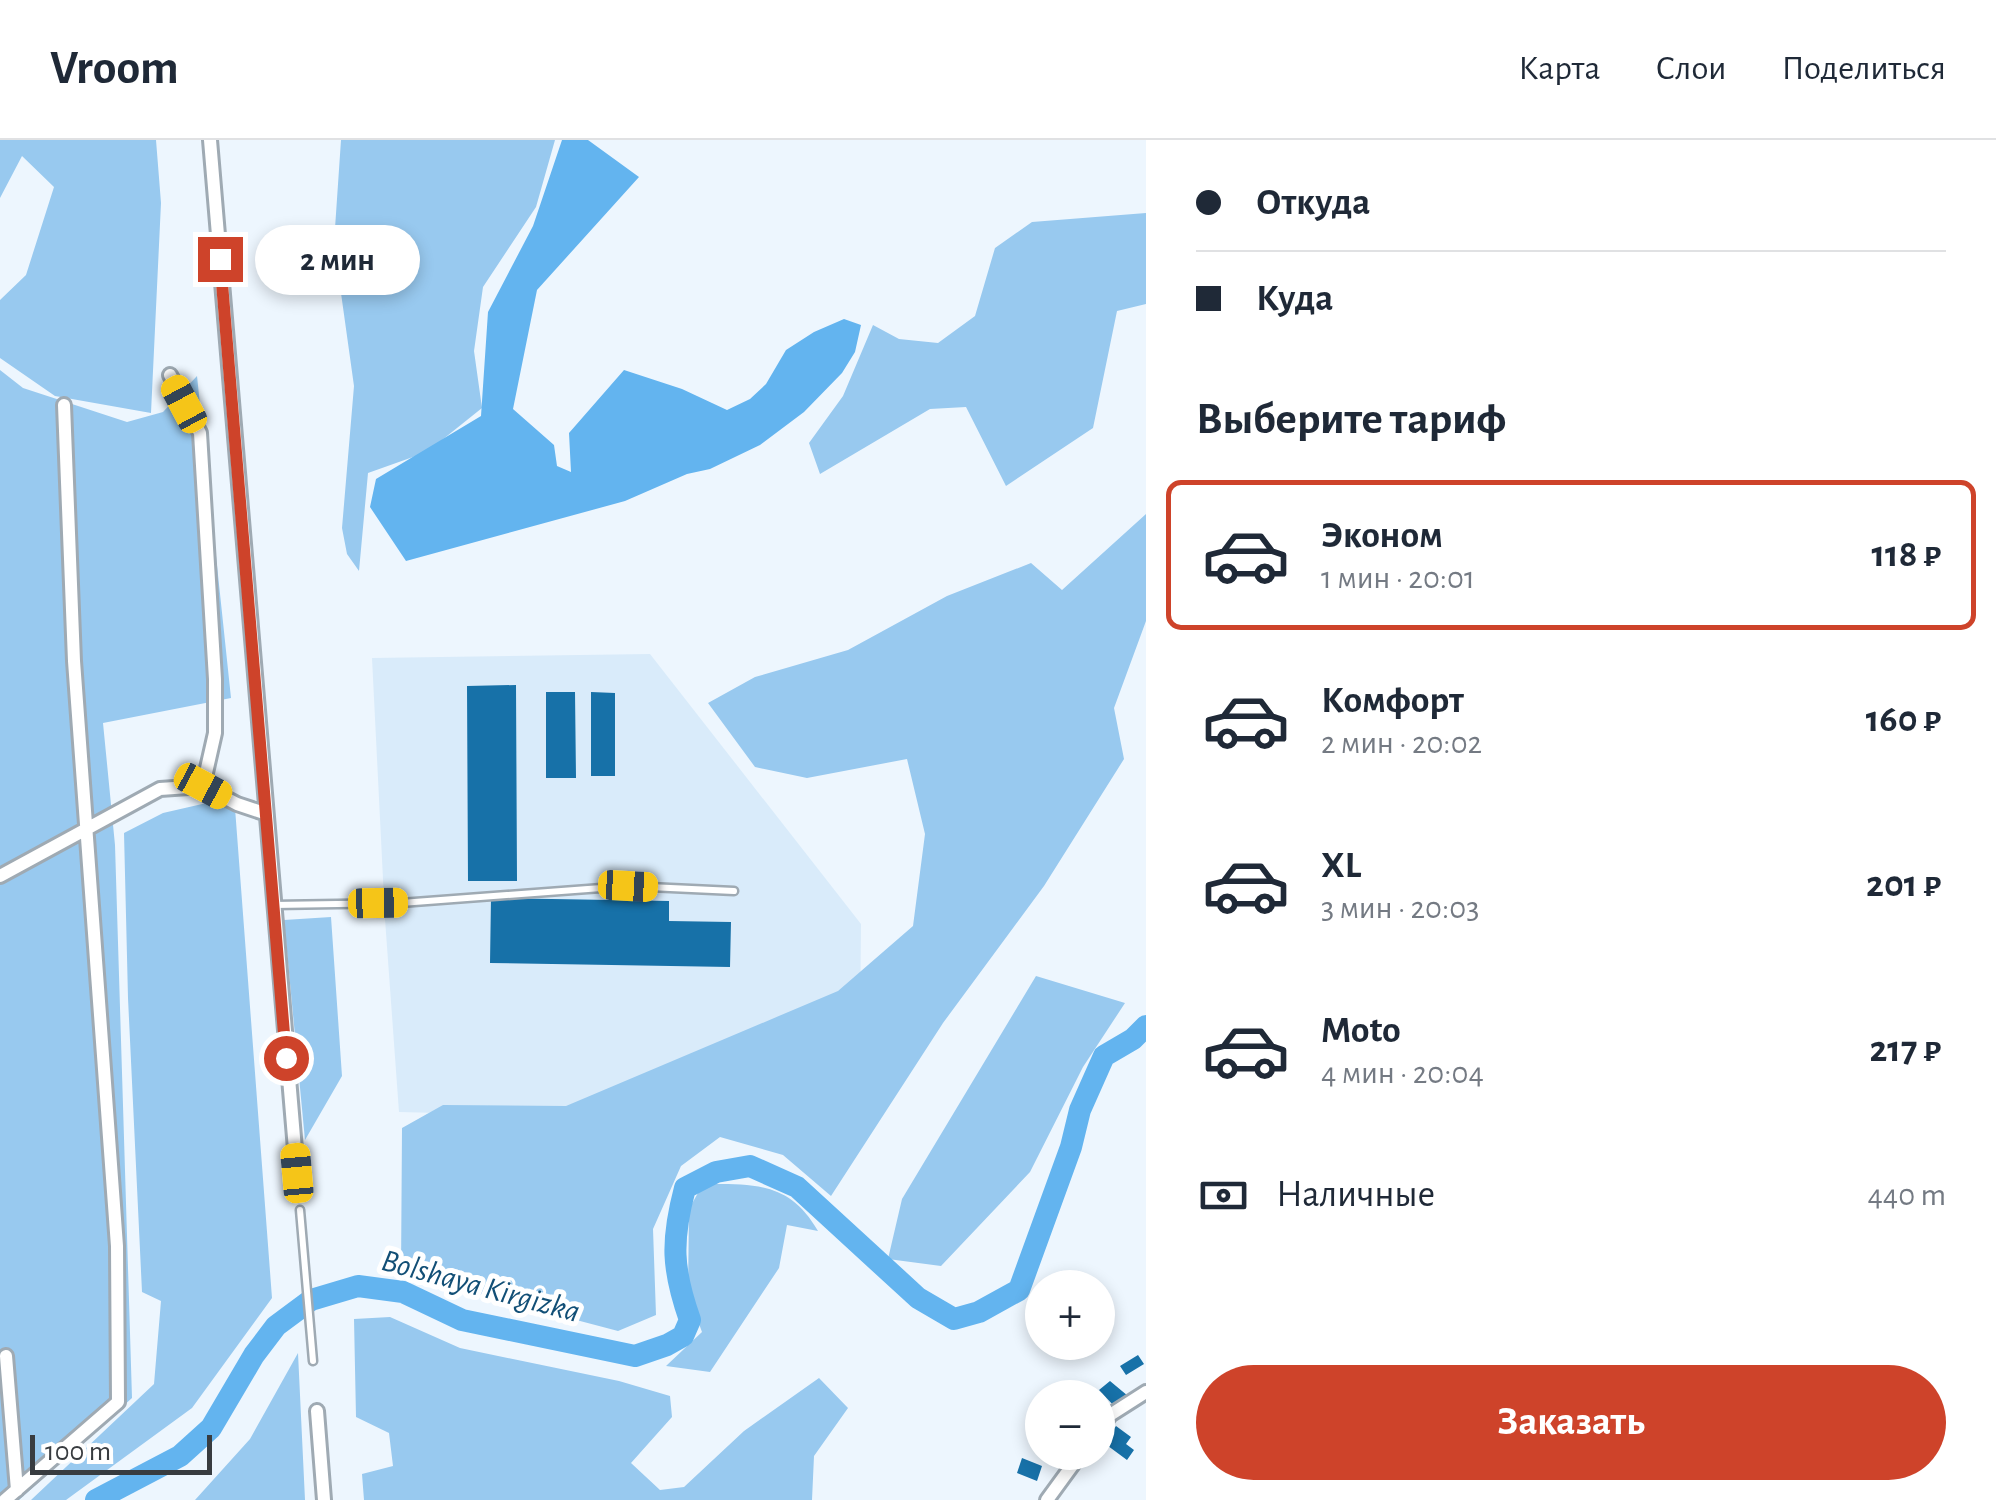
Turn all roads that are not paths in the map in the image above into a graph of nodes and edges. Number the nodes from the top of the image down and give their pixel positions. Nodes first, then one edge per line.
1 (210, 140) edge
2 (170, 375) dead end
3 (64, 405) dead end
4 (203, 786) junction
5 (264, 812) junction
6 (88, 829) junction
7 (0, 876) edge
8 (734, 891) dead end
9 (273, 905) junction
10 (297, 1173) dead end
11 (300, 1210) dead end
12 (6, 1356) dead end
13 (313, 1361) dead end
14 (1146, 1392) edge
15 (316, 1411) dead end
16 (1115, 1412) edge
17 (1069, 1470) edge
18 (8, 1496) edge
19 (324, 1500) edge
20 (1047, 1500) edge

1 - 5 street
2 - 4 street
3 - 6 street
4 - 5 street
4 - 6 street
5 - 9 street
6 - 7 street
6 - 18 street
8 - 9 lane
9 - 10 street
11 - 13 lane
12 - 18 street
14 - 16 street
15 - 19 street
17 - 20 street

